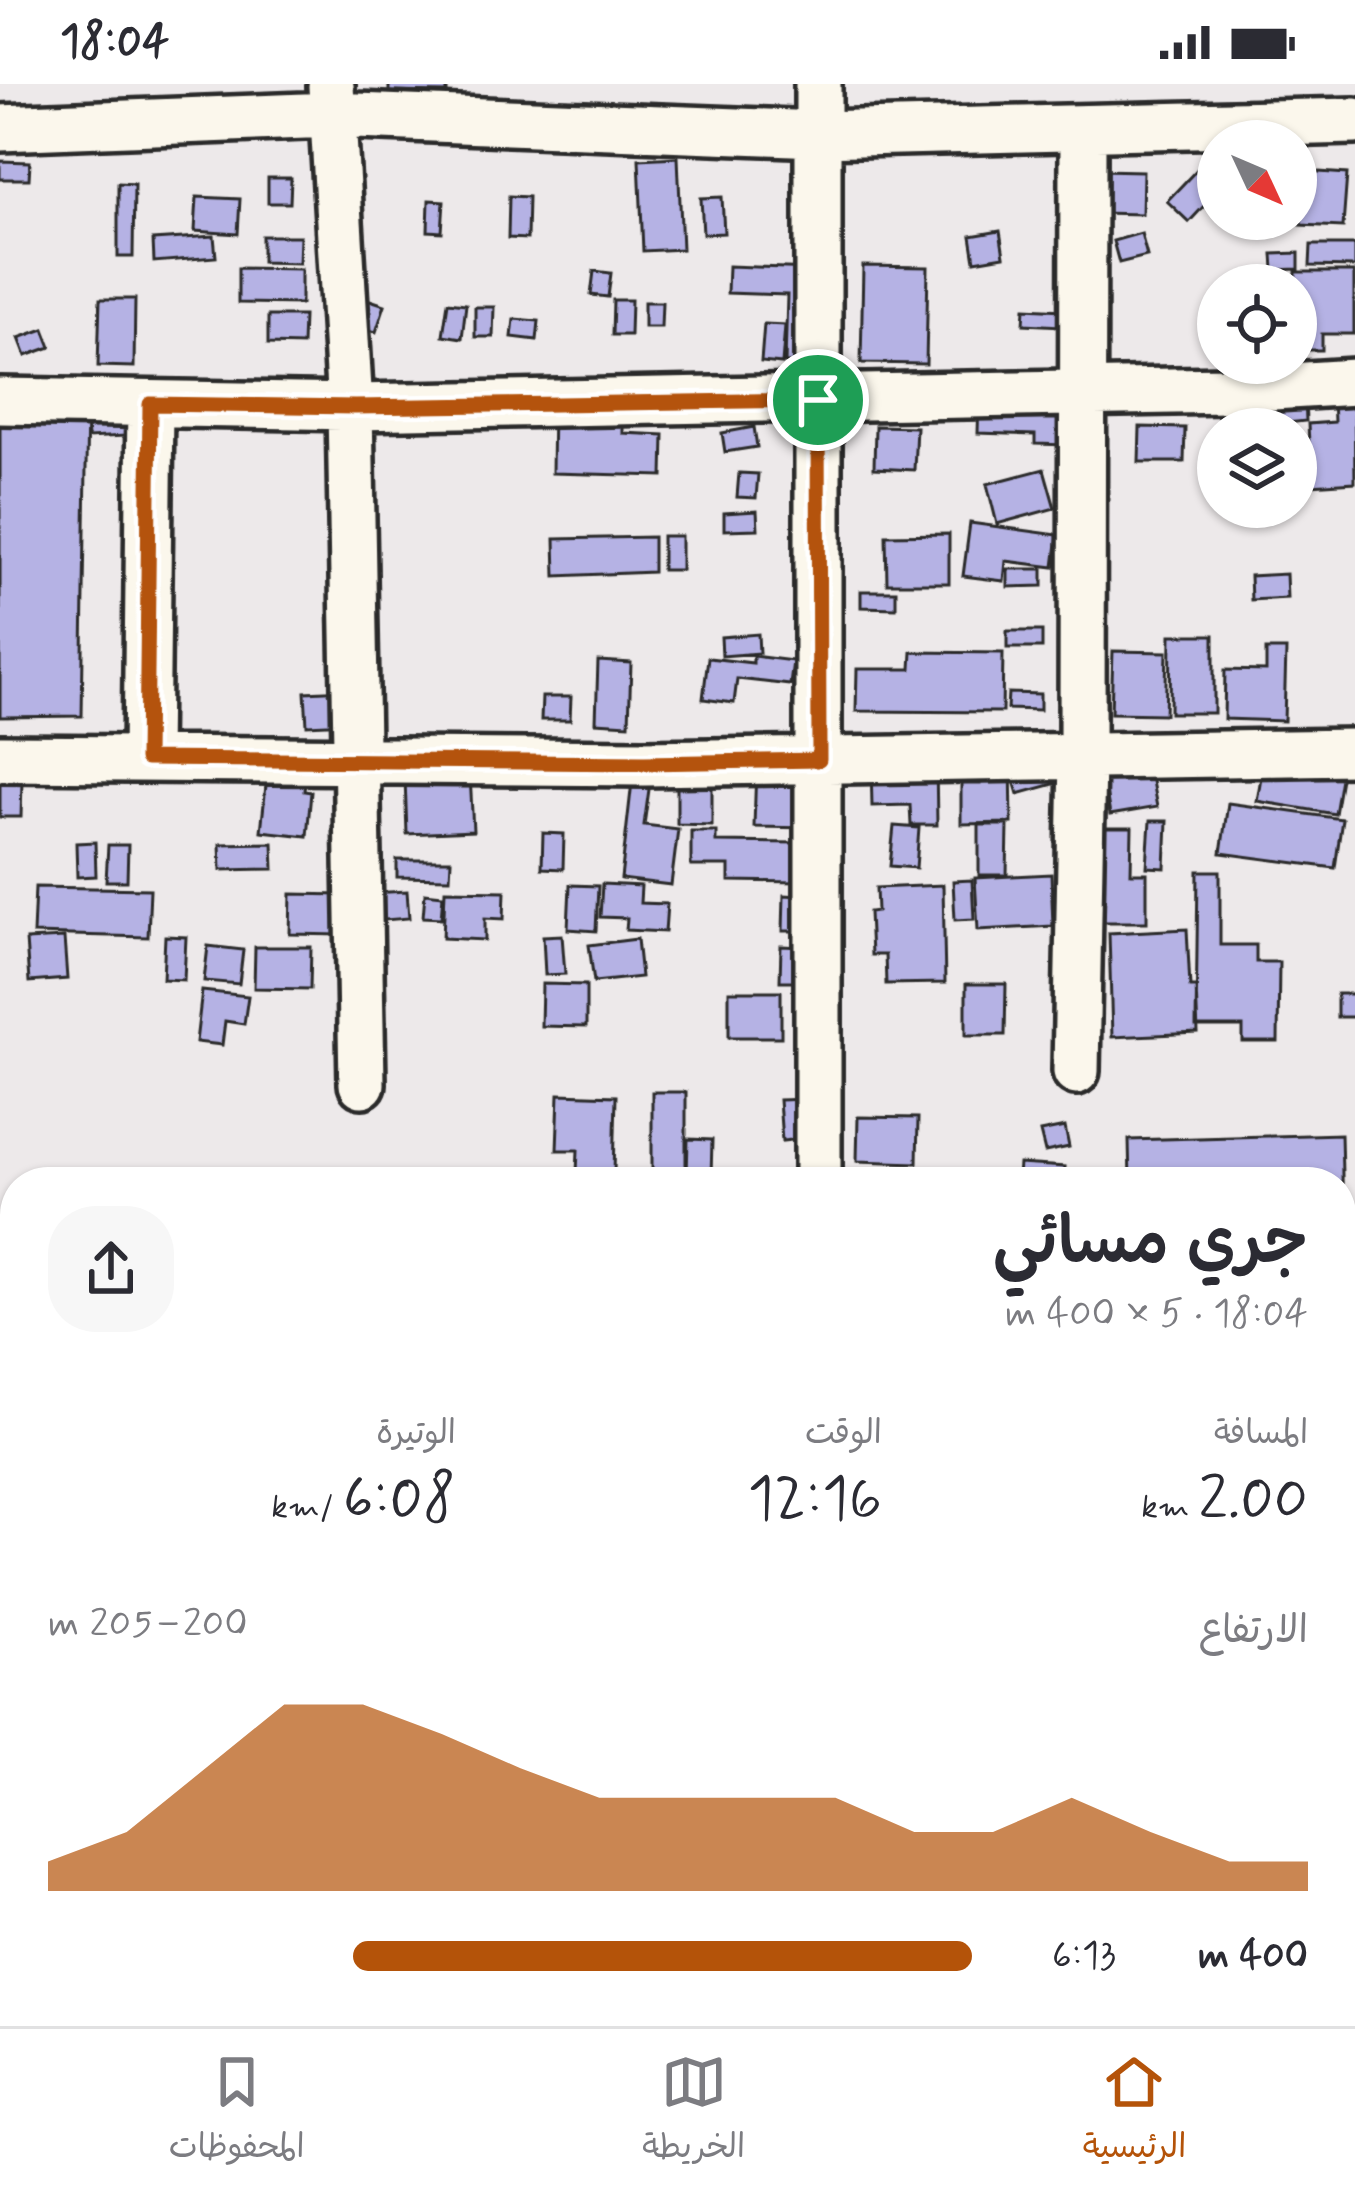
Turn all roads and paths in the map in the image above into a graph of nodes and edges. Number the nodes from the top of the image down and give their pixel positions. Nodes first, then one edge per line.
1 (818, 84) edge
2 (332, 100) edge
3 (1276, 103) edge
4 (1355, 121) edge
5 (0, 128) edge
6 (1083, 130) junction
7 (818, 134) junction
8 (1355, 382) edge
9 (1085, 394) junction
10 (818, 400) junction
11 (0, 401) edge
12 (150, 404) junction
13 (350, 407) junction
14 (1355, 752) edge
15 (1082, 757) junction
16 (0, 758) edge
17 (146, 759) junction
18 (819, 760) junction
19 (356, 761) junction
20 (1076, 1071) dead end
21 (362, 1084) dead end
22 (818, 1167) edge

1 - 7 street
2 - 5 street
2 - 7 street
2 - 13 street
3 - 4 street
3 - 6 street
6 - 7 street
6 - 9 street
7 - 10 street
8 - 9 street
9 - 10 street
9 - 15 street
10 - 13 street
10 - 18 street
11 - 12 street
12 - 13 street
12 - 17 street
13 - 19 street
14 - 15 street
15 - 18 street
15 - 20 street
16 - 17 street
17 - 19 street
18 - 19 street
18 - 22 street
19 - 21 street

